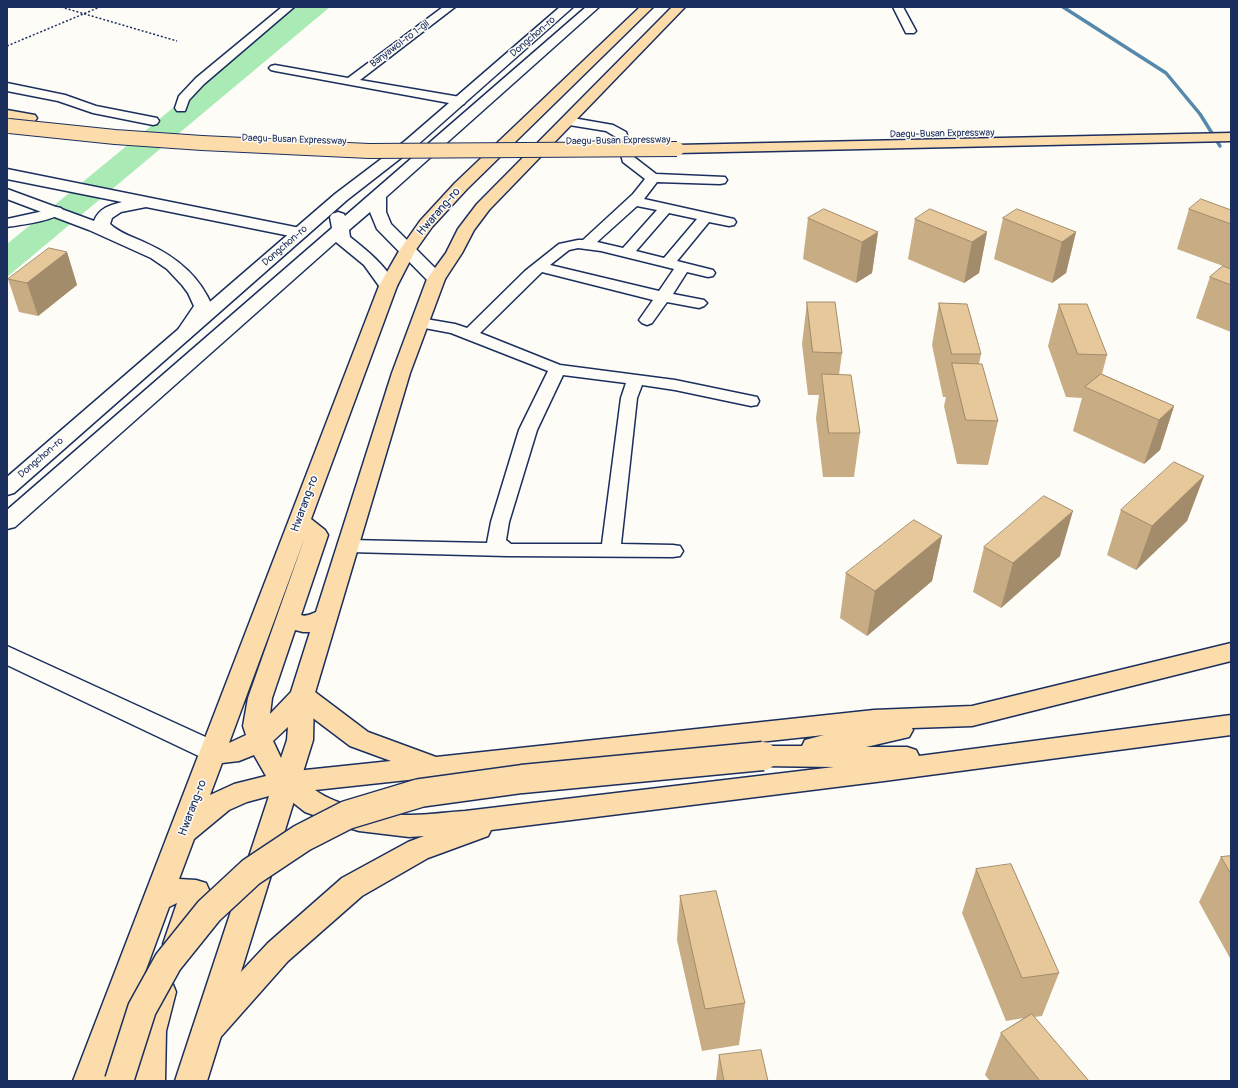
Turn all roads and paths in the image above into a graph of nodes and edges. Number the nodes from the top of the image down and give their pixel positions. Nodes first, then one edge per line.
1 (61, 7) edge
2 (100, 7) edge
3 (289, 7) edge
4 (450, 7) edge
5 (567, 7) edge
6 (593, 7) edge
7 (647, 7) edge
8 (678, 7) edge
9 (898, 7) edge
10 (83, 14) junction
11 (910, 32) dead end
12 (178, 41) dead end
13 (7, 46) edge
14 (275, 68) dead end
15 (351, 82) junction
16 (7, 87) edge
17 (460, 101) junction
18 (180, 108) dead end
19 (153, 121) dead end
20 (567, 121) junction
21 (8, 122) edge
22 (1231, 128) edge
23 (1180, 134) junction
24 (1231, 137) edge
25 (681, 144) junction
26 (7, 174) edge
27 (654, 178) junction
28 (720, 180) dead end
29 (7, 194) edge
30 (378, 195) junction
31 (341, 197) junction
32 (146, 201) junction
33 (634, 201) junction
34 (666, 208) junction
35 (56, 211) junction
36 (706, 217) junction
37 (729, 222) dead end
38 (7, 223) edge
39 (110, 233) junction
40 (300, 233) junction
41 (334, 235) junction
42 (586, 245) junction
43 (357, 251) junction
44 (407, 251) junction
45 (626, 253) junction
46 (668, 262) junction
47 (684, 266) junction
48 (539, 267) junction
49 (294, 270) junction
50 (708, 273) dead end
51 (436, 279) junction
52 (388, 286) junction
53 (661, 297) junction
54 (699, 303) dead end
55 (647, 320) dead end
56 (420, 323) junction
57 (184, 334) junction
58 (469, 335) junction
59 (557, 369) junction
60 (636, 380) junction
61 (751, 401) dead end
62 (7, 488) edge
63 (299, 521) junction
64 (7, 522) edge
65 (348, 546) junction
66 (506, 550) junction
67 (611, 551) junction
68 (673, 551) dead end
69 (326, 617) junction
70 (288, 618) junction
71 (1231, 652) edge
72 (7, 655) edge
73 (302, 696) junction
74 (972, 716) junction
75 (1231, 725) edge
76 (260, 738) junction
77 (214, 752) junction
78 (763, 756) junction
79 (982, 757) junction
80 (435, 767) junction
81 (286, 783) junction
82 (508, 817) junction
83 (183, 834) junction
84 (159, 898) junction
85 (207, 1030) junction
86 (89, 1081) edge
87 (119, 1081) edge
88 (149, 1081) edge
89 (191, 1081) edge

1 - 10 path
2 - 10 path
3 - 18 street
4 - 15 street, Banyawol-ro 1-gil
5 - 17 main road, Dongchon-ro
6 - 30 main road
7 - 44 main road, Hwarang-ro
8 - 20 main road
9 - 11 street
10 - 12 path
10 - 13 path
14 - 15 street, Banyawol-ro 1-gil
15 - 17 street, Banyawol-ro 1-gil
16 - 19 street
17 - 31 main road, Dongchon-ro
20 - 27 street
20 - 51 main road
21 - 25 main road, Daegu-Busan Expressway
21 - 25 main road, Daegu-Busan Expressway, bridge
22 - 23 main road, Daegu-Busan Expressway
23 - 24 main road, Daegu-Busan Expressway
23 - 25 main road, Daegu-Busan Expressway
26 - 32 main road
27 - 28 street
27 - 33 street
29 - 35 main road
30 - 41 main road
30 - 44 main road
31 - 40 main road, Dongchon-ro
31 - 41 main road
32 - 35 main road
32 - 39 main road
32 - 40 main road
33 - 34 street
33 - 42 street
34 - 36 street
34 - 45 street
35 - 38 street
35 - 39 main road
36 - 37 street
36 - 46 street
39 - 57 main road
40 - 41 main road
40 - 57 main road, Dongchon-ro
41 - 43 main road
41 - 49 main road
42 - 45 street
42 - 48 street
43 - 49 main road
43 - 52 main road
44 - 51 main road
44 - 52 main road, Hwarang-ro
45 - 46 street
46 - 47 street
47 - 50 street
47 - 53 street
48 - 53 street
48 - 58 street
49 - 64 main road
51 - 56 main road
52 - 63 main road, Hwarang-ro
53 - 54 street
53 - 55 street
56 - 58 street
56 - 65 main road
57 - 62 main road, Dongchon-ro
58 - 59 street
59 - 60 street
59 - 66 street
60 - 61 street
60 - 67 street
63 - 70 main road
63 - 77 main road, Hwarang-ro
65 - 66 street
65 - 69 main road
66 - 67 street
67 - 68 street
69 - 70 main road
69 - 73 main road
70 - 76 main road
71 - 74 main road
72 - 77 main road
73 - 76 main road
73 - 80 main road
73 - 81 main road
74 - 78 main road
74 - 80 main road
75 - 79 main road
76 - 77 main road
76 - 81 main road
77 - 83 main road, Hwarang-ro
78 - 79 main road
78 - 87 main road, bridge
79 - 82 main road
80 - 81 main road
81 - 82 main road
81 - 83 main road
81 - 85 main road
82 - 85 main road
83 - 84 main road, Hwarang-ro
84 - 86 main road, Hwarang-ro
84 - 88 main road
85 - 89 main road

